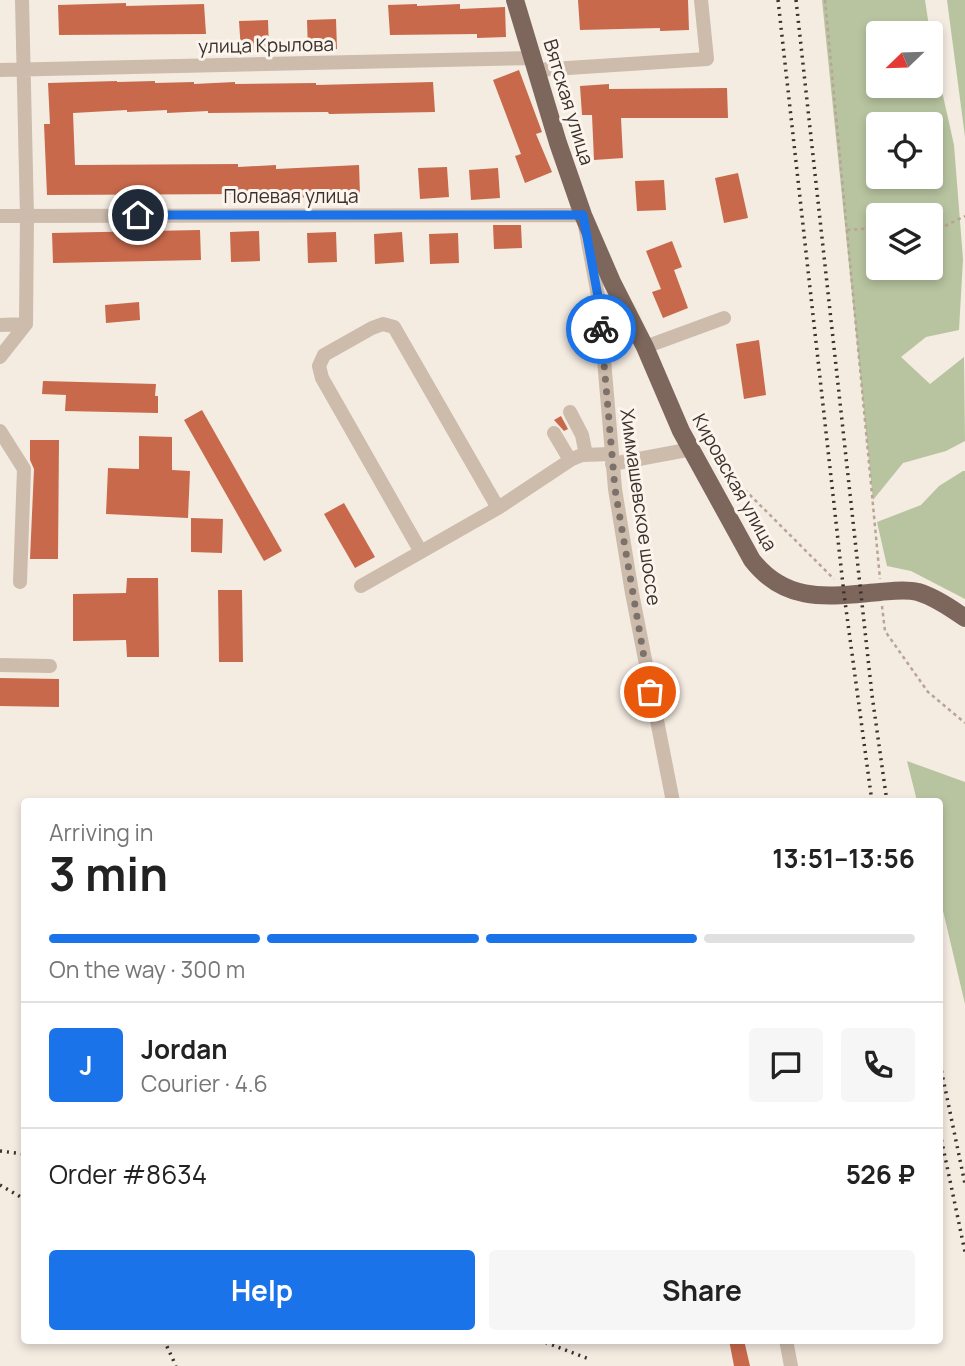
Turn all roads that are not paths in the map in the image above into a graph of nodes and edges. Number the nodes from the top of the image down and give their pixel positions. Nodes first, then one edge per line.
1 (22, 0) edge
2 (515, 0) edge
3 (701, 0) edge
4 (535, 64) junction
5 (0, 70) edge
6 (23, 70) junction
7 (583, 215) junction
8 (0, 216) edge
9 (27, 216) junction
10 (724, 318) dead end
11 (26, 324) junction
12 (0, 325) edge
13 (645, 347) junction
14 (0, 356) edge
15 (570, 412) dead end
16 (0, 431) edge
17 (554, 433) dead end
18 (700, 451) junction
19 (586, 455) junction
20 (612, 459) junction
21 (570, 460) junction
22 (498, 508) junction
23 (421, 552) junction
24 (20, 582) dead end
25 (361, 586) dead end
26 (965, 618) edge
27 (0, 664) edge
28 (50, 666) dead end
29 (672, 798) edge
30 (787, 1344) edge
31 (791, 1366) edge

1 - 6 street
2 - 4 main road, Вятская улица
3 - 4 street, улица Крылова
4 - 6 street, улица Крылова
4 - 7 main road, Вятская улица
5 - 6 street, улица Крылова
6 - 9 street
7 - 9 street, Полевая улица
7 - 13 main road, Кировская улица
7 - 20 street, Химмашевское шоссе
8 - 9 street, Полевая улица
9 - 11 street
10 - 13 street
11 - 12 street
11 - 14 street
13 - 18 main road, Кировская улица
15 - 19 street
16 - 24 street
17 - 21 street
18 - 20 street
18 - 26 main road, Кировская улица
19 - 20 street
19 - 21 street
20 - 29 street, Химмашевское шоссе
21 - 22 street
22 - 23 street
22 - 23 street
23 - 25 street
27 - 28 street
30 - 31 street

